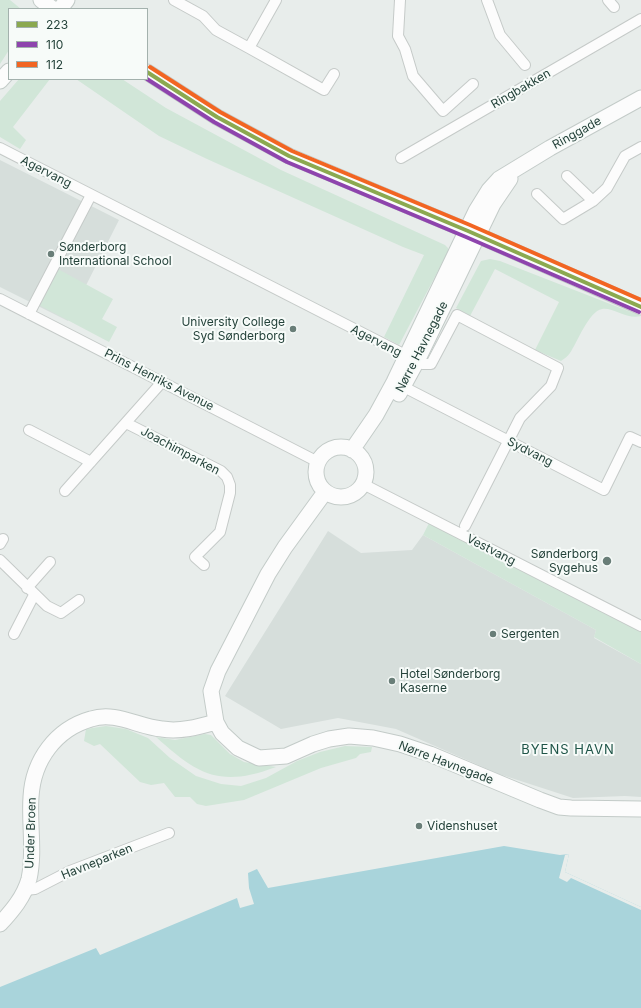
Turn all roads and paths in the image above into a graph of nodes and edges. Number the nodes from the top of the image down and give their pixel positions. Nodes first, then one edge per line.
1 (41, 0) edge
2 (67, 0) edge
3 (174, 0) edge
4 (276, 0) edge
5 (400, 0) edge
6 (488, 0) edge
7 (52, 8) edge
8 (61, 8) edge
9 (641, 20) edge
10 (249, 48) junction
11 (525, 66) dead end
12 (8, 72) edge
13 (148, 73) edge
14 (334, 74) dead end
15 (0, 81) edge
16 (473, 84) dead end
17 (641, 98) edge
18 (0, 148) edge
19 (641, 148) edge
20 (401, 158) dead end
21 (567, 176) dead end
22 (537, 194) dead end
23 (91, 195) junction
24 (593, 201) junction
25 (473, 233) junction
26 (0, 299) edge
27 (641, 307) edge
28 (29, 314) junction
29 (412, 358) junction
30 (162, 382) junction
31 (398, 385) junction
32 (126, 423) junction
33 (29, 430) dead end
34 (508, 441) junction
35 (641, 442) edge
36 (355, 452) junction
37 (91, 462) junction
38 (318, 462) junction
39 (363, 484) junction
40 (65, 491) dead end
41 (325, 492) junction
42 (465, 526) dead end
43 (0, 560) edge
44 (50, 562) dead end
45 (204, 565) dead end
46 (30, 592) junction
47 (79, 600) dead end
48 (641, 626) edge
49 (14, 634) dead end
50 (216, 722) junction
51 (641, 809) edge
52 (169, 832) dead end
53 (25, 890) junction
54 (0, 924) edge

1 - 7 street
2 - 8 street
3 - 10 street
4 - 10 street
5 - 16 street
6 - 11 street
9 - 20 street, Ringbakken
10 - 14 street
12 - 15 street
13 - 25 street
17 - 25 street, Ringgade
18 - 23 street, Agervang
19 - 24 street
21 - 24 street
22 - 24 street
23 - 28 street
23 - 29 street, Agervang
25 - 27 street
25 - 29 street, Nørre Havnegade
26 - 28 street, Prins Henriks Avenue
28 - 30 street, Prins Henriks Avenue
29 - 31 street, Nørre Havnegade
29 - 34 street, Agervang
30 - 32 street, Joachimparken
30 - 38 street, Prins Henriks Avenue
31 - 34 street, Sydvang
31 - 36 street, Nørre Havnegade
32 - 37 street, Joachimparken
32 - 45 street, Joachimparken
33 - 37 street
34 - 35 street, Sydvang
34 - 42 street, Agervang
36 - 38 street
36 - 39 street
37 - 40 street, Joachimparken
38 - 41 street
39 - 41 street
39 - 48 street, Vestvang
41 - 50 street, Nørre Havnegade
43 - 46 street
44 - 46 street
46 - 47 street
46 - 49 street
50 - 51 street, Nørre Havnegade
50 - 53 street, Under Broen
52 - 53 street, Havneparken
53 - 54 street, Under Broen

